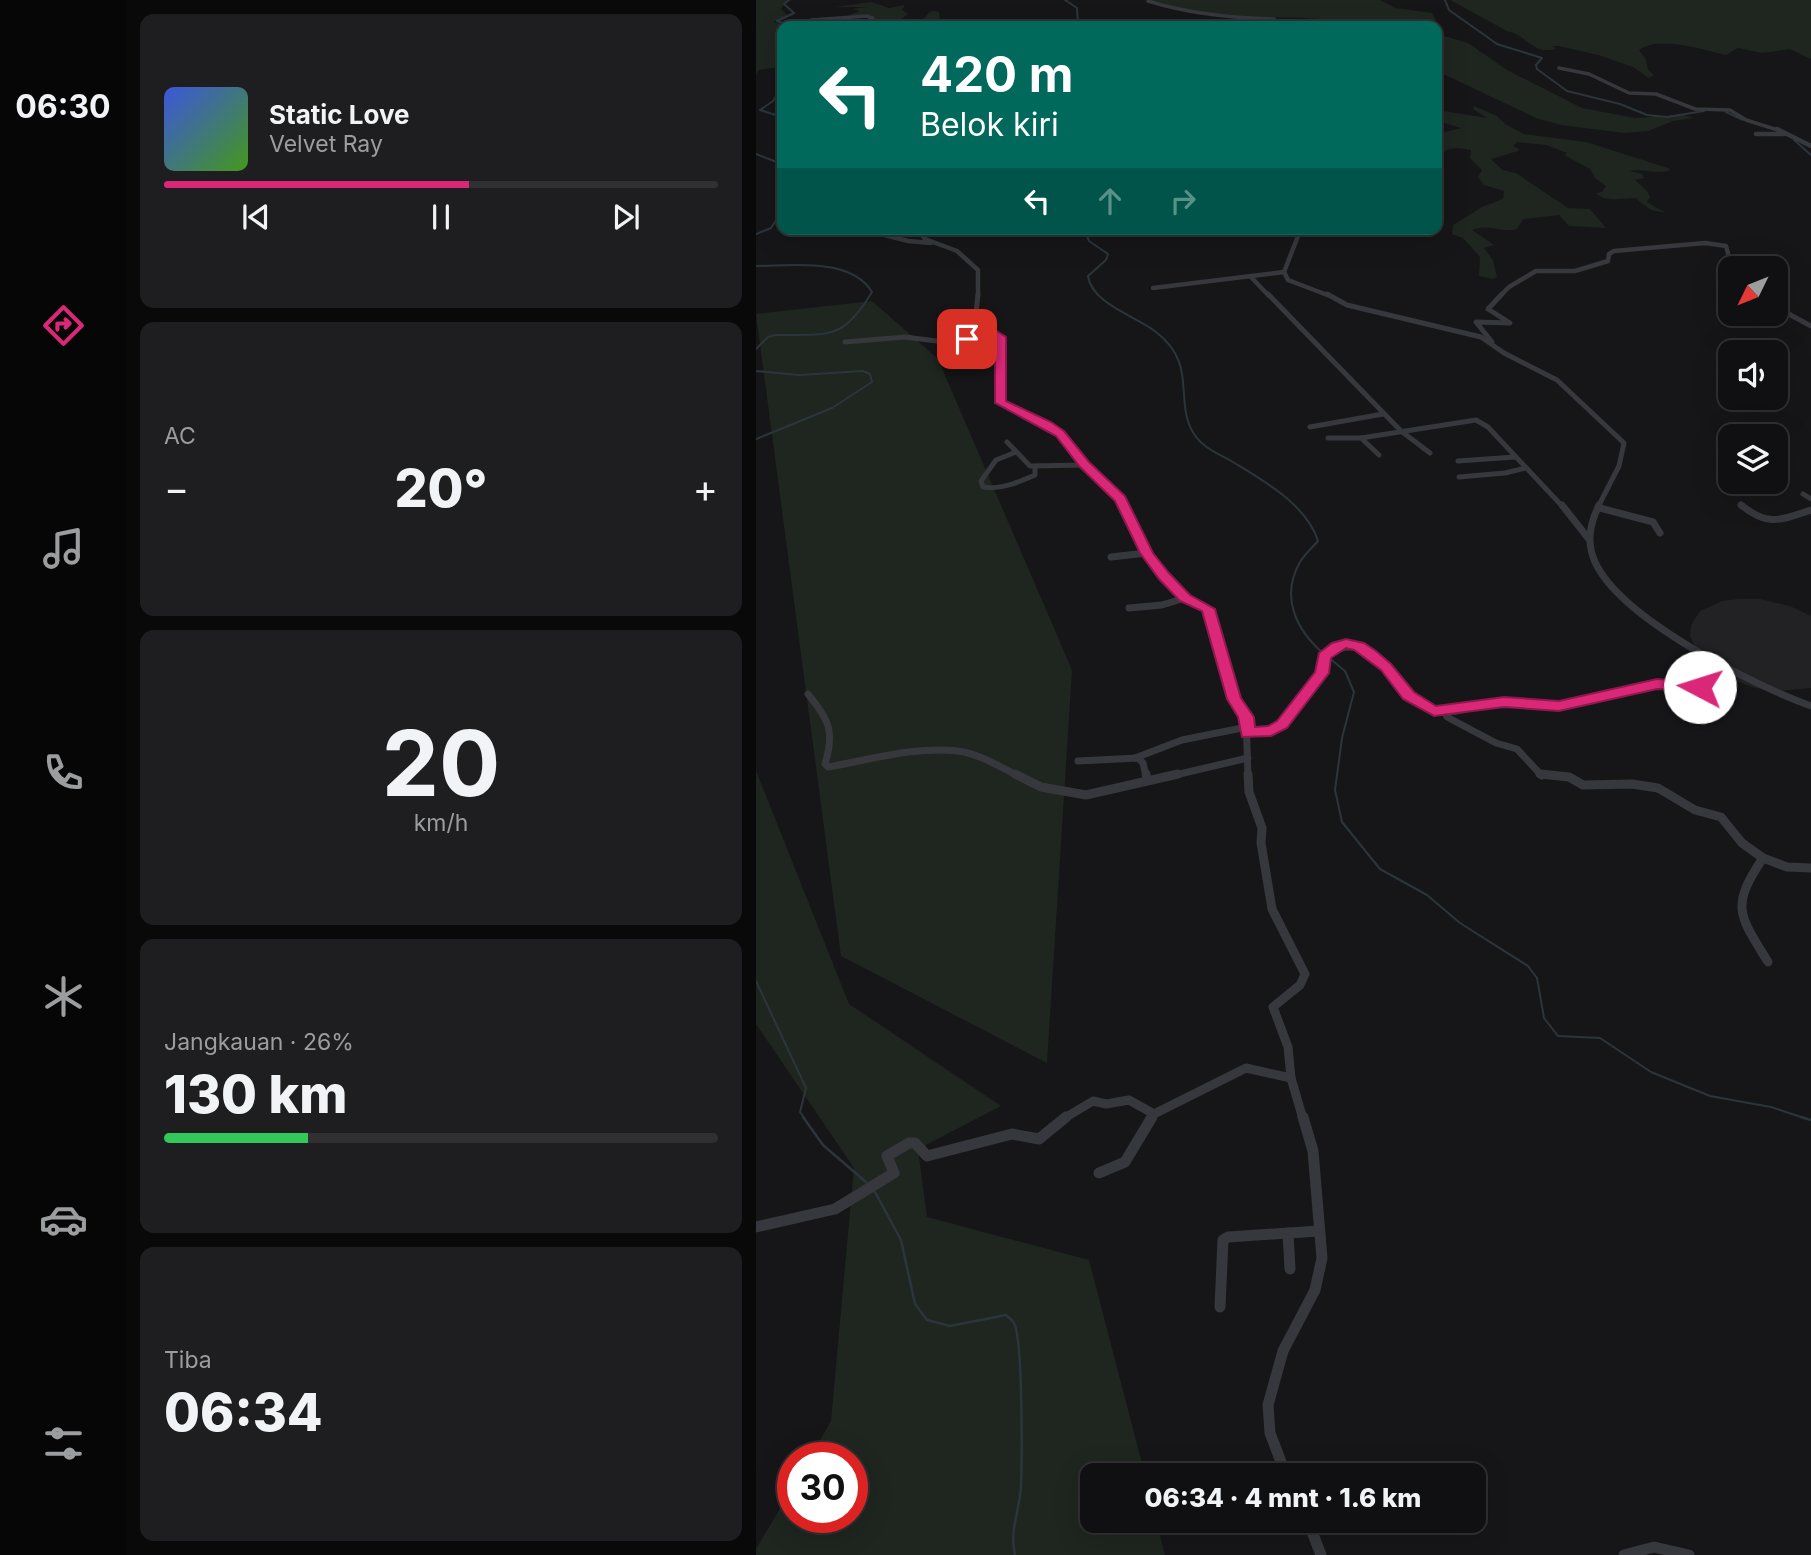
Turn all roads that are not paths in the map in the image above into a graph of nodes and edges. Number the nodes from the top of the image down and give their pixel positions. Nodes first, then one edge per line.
1 (1148, 1) edge
2 (811, 20) dead end
3 (868, 21) edge
4 (1275, 21) edge
5 (1559, 68) dead end
6 (1787, 133) junction
7 (1756, 134) dead end
8 (1811, 146) edge
9 (884, 235) edge
10 (921, 235) edge
11 (1297, 235) edge
12 (934, 243) junction
13 (1728, 256) edge
14 (1284, 272) junction
15 (1251, 276) junction
16 (1153, 288) dead end
17 (1788, 314) edge
18 (1811, 326) edge
19 (994, 332) junction
20 (845, 342) dead end
21 (1495, 347) junction
22 (1383, 414) junction
23 (1310, 427) dead end
24 (1401, 431) junction
25 (1328, 438) dead end
26 (1361, 438) junction
27 (1007, 442) dead end
28 (1016, 452) junction
29 (1430, 453) dead end
30 (1379, 455) dead end
31 (1515, 457) junction
32 (1458, 461) dead end
33 (1084, 465) junction
34 (1035, 467) junction
35 (1526, 468) junction
36 (1459, 477) dead end
37 (1804, 494) dead end
38 (1811, 499) edge
39 (1741, 505) dead end
40 (1600, 508) junction
41 (1811, 510) edge
42 (1660, 533) dead end
43 (1588, 538) junction
44 (1147, 553) junction
45 (1111, 557) dead end
46 (1185, 598) junction
47 (1129, 608) dead end
48 (1736, 673) junction
49 (808, 694) dead end
50 (1811, 706) edge
51 (1445, 710) junction
52 (1247, 730) junction
53 (1135, 758) junction
54 (1248, 758) junction
55 (1078, 761) dead end
56 (1147, 780) junction
57 (1763, 858) junction
58 (1811, 868) edge
59 (1768, 962) dead end
60 (1291, 1079) junction
61 (1154, 1114) junction
62 (1099, 1173) dead end
63 (756, 1227) edge
64 (1319, 1231) junction
65 (1288, 1233) junction
66 (1290, 1269) dead end
67 (1220, 1307) dead end
68 (1281, 1463) edge
69 (1313, 1533) edge
70 (1321, 1555) edge
71 (1624, 1555) edge
72 (1689, 1555) edge

1 - 4 street
2 - 3 street
5 - 6 street
6 - 7 street
6 - 8 street
9 - 12 street
10 - 12 street
11 - 14 street
12 - 19 street
13 - 21 street
14 - 15 street
14 - 21 street
15 - 16 street
15 - 22 street
17 - 18 street
19 - 20 street
19 - 33 street
21 - 40 street
22 - 23 street
22 - 24 street
24 - 26 street
24 - 29 street
24 - 31 street
25 - 26 street
26 - 30 street
27 - 28 street
28 - 34 street
28 - 34 street
31 - 32 street
31 - 35 street
33 - 34 street
33 - 44 street
35 - 36 street
35 - 43 street
37 - 38 street
39 - 41 street
40 - 42 street
40 - 43 street
43 - 48 street
44 - 45 street
44 - 46 street
46 - 47 street
46 - 52 street
48 - 50 street
48 - 51 street
49 - 56 street
51 - 52 street
51 - 57 street
52 - 53 street
52 - 54 street
53 - 55 street
53 - 56 street
54 - 56 street
54 - 60 street
57 - 58 street
57 - 59 street
60 - 61 street
60 - 64 street
61 - 62 street
61 - 63 street
64 - 65 street
64 - 68 street
65 - 66 street
65 - 67 street
69 - 70 street
71 - 72 street

